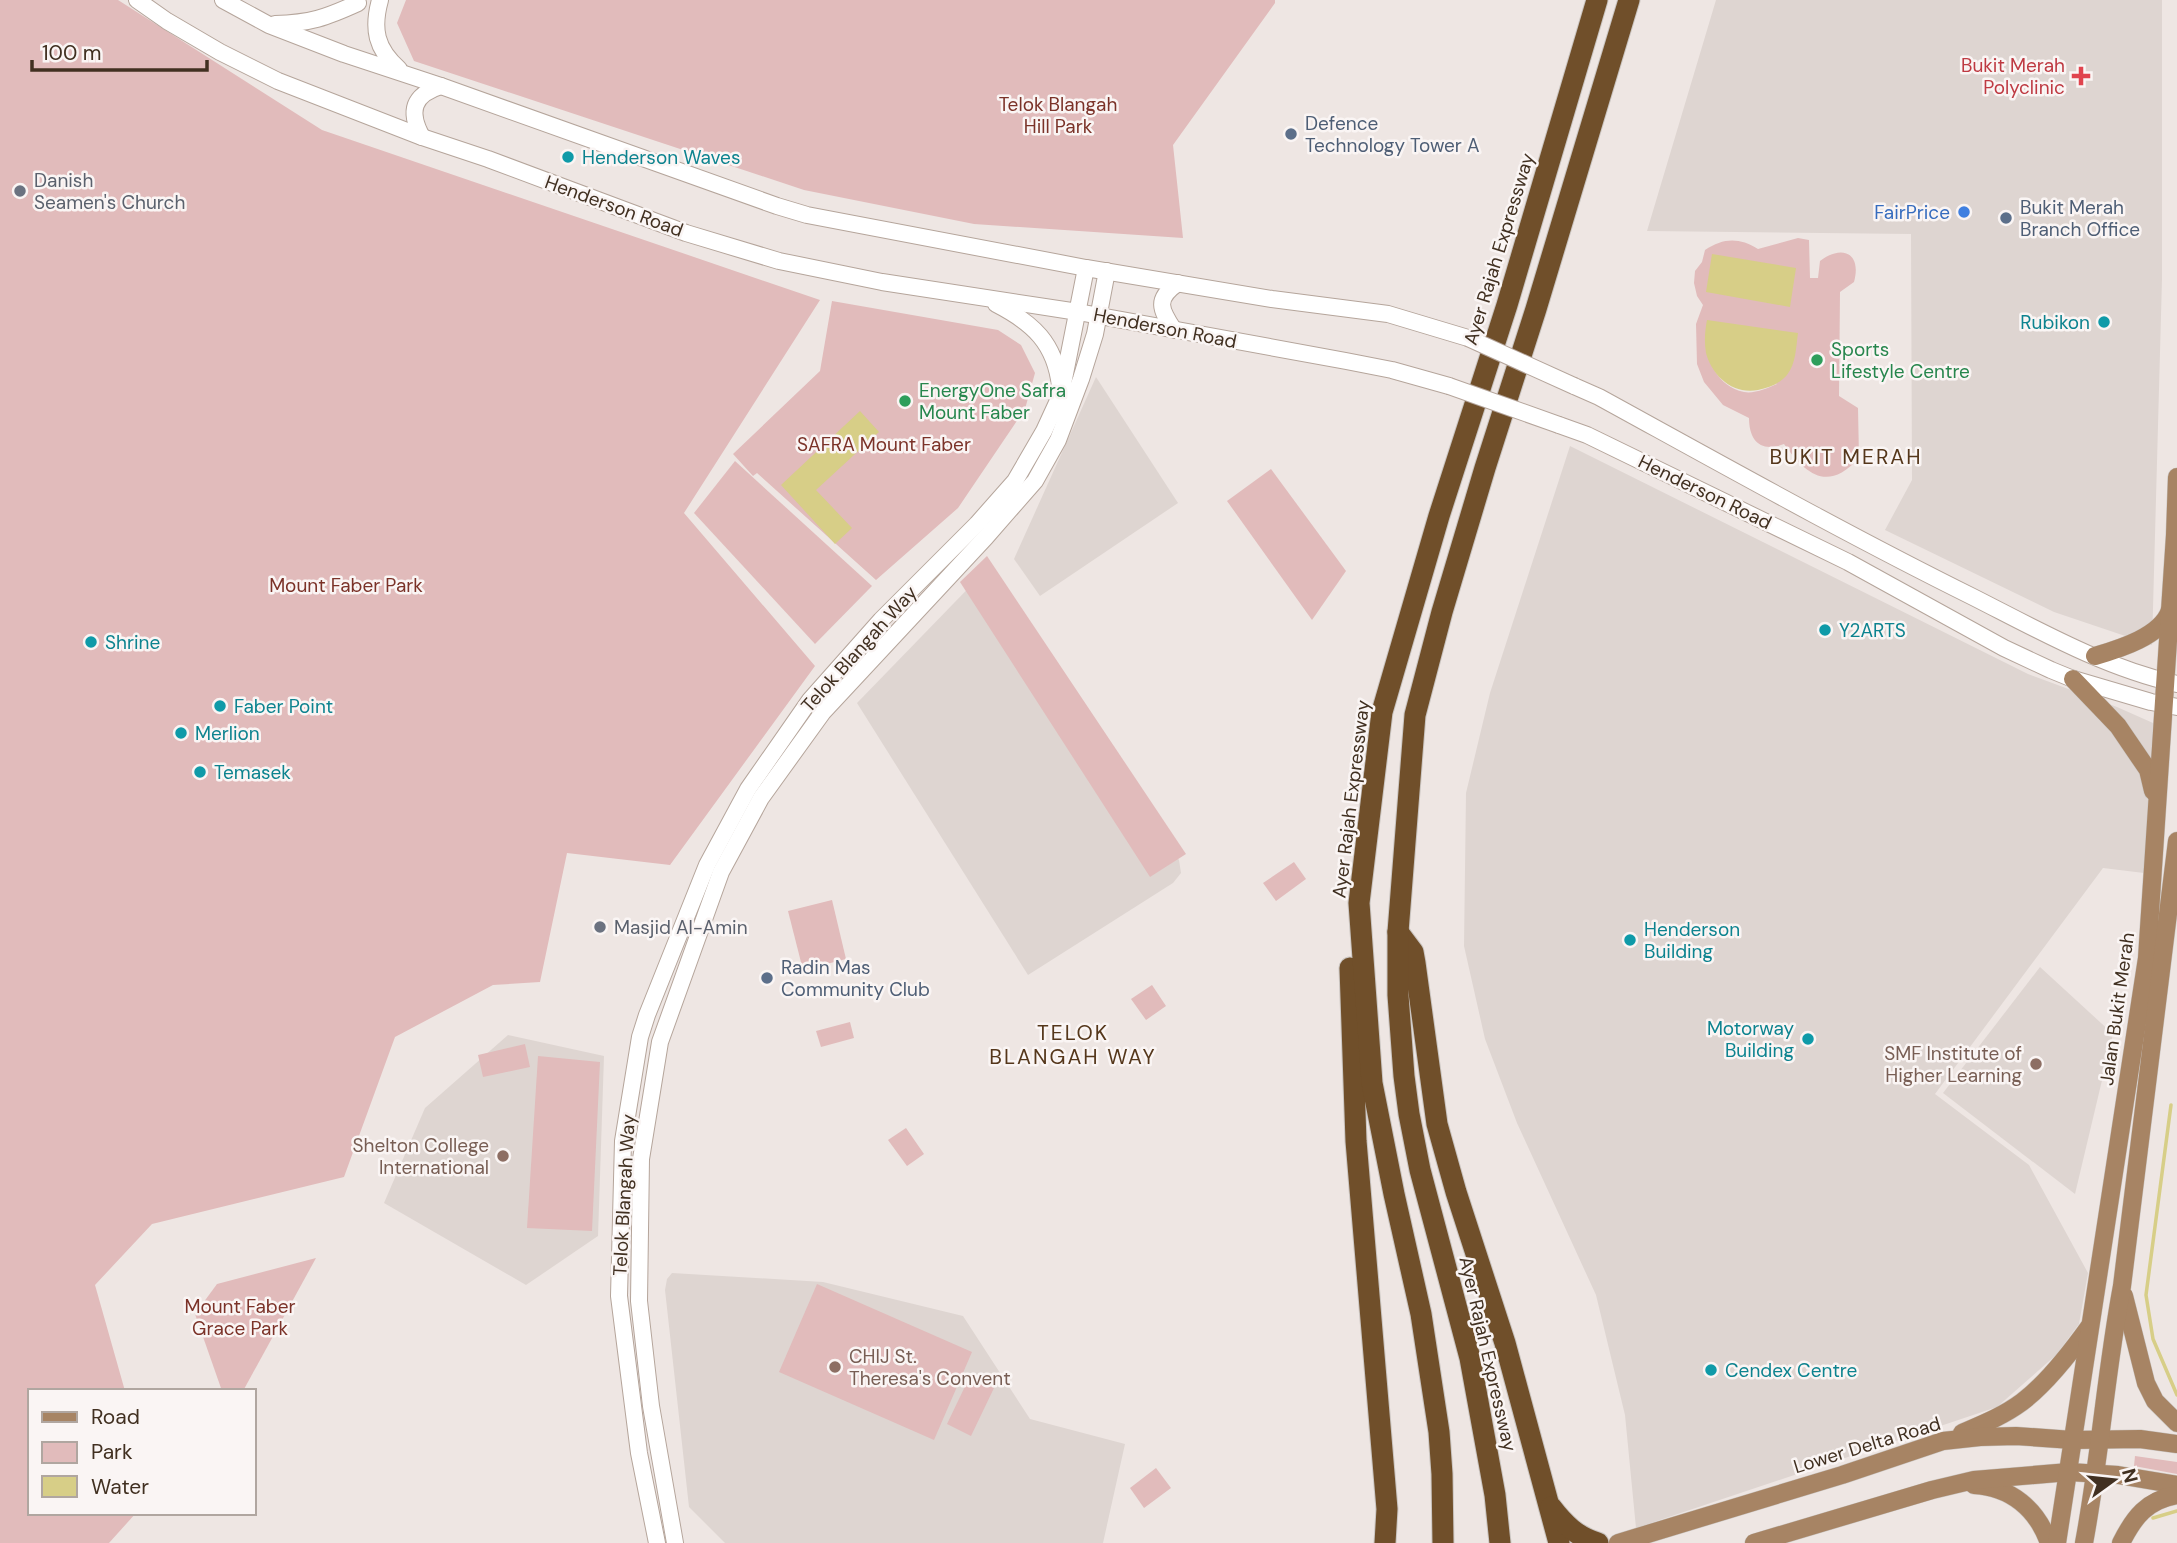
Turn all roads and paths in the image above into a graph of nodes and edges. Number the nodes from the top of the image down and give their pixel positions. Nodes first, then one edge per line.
1 (137, 0) edge
2 (223, 0) edge
3 (380, 0) edge
4 (1598, 0) edge
5 (1629, 0) edge
6 (358, 3) dead end
7 (269, 25) junction
8 (404, 74) junction
9 (441, 86) junction
10 (422, 137) junction
11 (1086, 268) junction
12 (1107, 271) junction
13 (1178, 283) junction
14 (985, 298) junction
15 (1078, 312) junction
16 (1099, 316) junction
17 (1174, 330) junction
18 (1061, 394) junction
19 (2177, 477) edge
20 (2170, 607) junction
21 (2095, 656) junction
22 (2073, 679) junction
23 (2171, 682) edge
24 (2170, 706) edge
25 (2157, 804) junction
26 (2177, 841) edge
27 (1359, 903) junction
28 (1398, 932) junction
29 (2122, 1286) junction
30 (2090, 1325) junction
31 (2177, 1423) edge
32 (2072, 1440) junction
33 (2099, 1440) junction
34 (1943, 1441) junction
35 (2177, 1444) edge
36 (2068, 1472) junction
37 (2096, 1473) junction
38 (1954, 1484) junction
39 (2177, 1485) edge
40 (2177, 1494) edge
41 (1495, 1495) junction
42 (1548, 1502) junction
43 (1387, 1509) junction
44 (657, 1543) edge
45 (675, 1543) edge
46 (1373, 1543) edge
47 (1385, 1543) edge
48 (1443, 1543) edge
49 (1487, 1543) edge
50 (1500, 1543) edge
51 (1559, 1543) edge
52 (1598, 1543) edge
53 (1618, 1543) edge
54 (1754, 1543) edge
55 (2049, 1543) edge
56 (2057, 1543) edge
57 (2084, 1543) edge
58 (2121, 1543) edge

1 - 10 main road, Henderson Road
2 - 7 main road, Henderson Road
3 - 8 main road
4 - 27 highway, Ayer Rajah Expressway
5 - 28 highway, Ayer Rajah Expressway
6 - 7 main road
7 - 8 main road, Henderson Road
8 - 9 main road, Henderson Road
9 - 10 main road
9 - 11 main road, Henderson Road
10 - 14 main road, Henderson Road
11 - 12 main road, Henderson Road
11 - 15 main road, Telok Blangah Way
12 - 13 main road, Henderson Road
12 - 16 main road, Telok Blangah Way
13 - 17 main road
13 - 21 main road, Henderson Road, bridge
14 - 15 main road, Henderson Road
14 - 18 main road
15 - 16 main road, Henderson Road
15 - 18 main road, Telok Blangah Way
16 - 17 main road, Henderson Road
16 - 45 main road, Telok Blangah Way
17 - 22 main road, Henderson Road, bridge
18 - 44 main road, Telok Blangah Way
19 - 20 main road, Jalan Bukit Merah
20 - 21 main road
20 - 23 main road, Jalan Bukit Merah
21 - 23 main road, Henderson Road
22 - 24 main road, Henderson Road
22 - 25 main road
23 - 24 main road, Jalan Bukit Merah
24 - 25 main road, Jalan Bukit Merah
25 - 30 main road, Jalan Bukit Merah
26 - 29 main road, Jalan Bukit Merah
27 - 43 highway
27 - 48 highway, Ayer Rajah Expressway
28 - 41 highway, Ayer Rajah Expressway
28 - 42 highway
29 - 31 main road
29 - 33 main road, Jalan Bukit Merah
30 - 32 main road, Jalan Bukit Merah
30 - 34 main road
32 - 33 main road, Lower Delta Road
32 - 34 main road, Lower Delta Road
32 - 36 main road, Jalan Bukit Merah
33 - 35 main road, Lower Delta Road
33 - 37 main road, Jalan Bukit Merah
34 - 53 main road, Lower Delta Road
36 - 37 main road
36 - 38 main road
36 - 56 main road, Jalan Bukit Merah
37 - 39 main road
37 - 57 main road, Jalan Bukit Merah
38 - 54 main road
38 - 55 main road
40 - 58 main road
41 - 49 highway, Ayer Rajah Expressway
41 - 50 highway, Ayer Rajah Expressway
42 - 51 highway
42 - 52 highway
43 - 46 highway
43 - 47 highway

